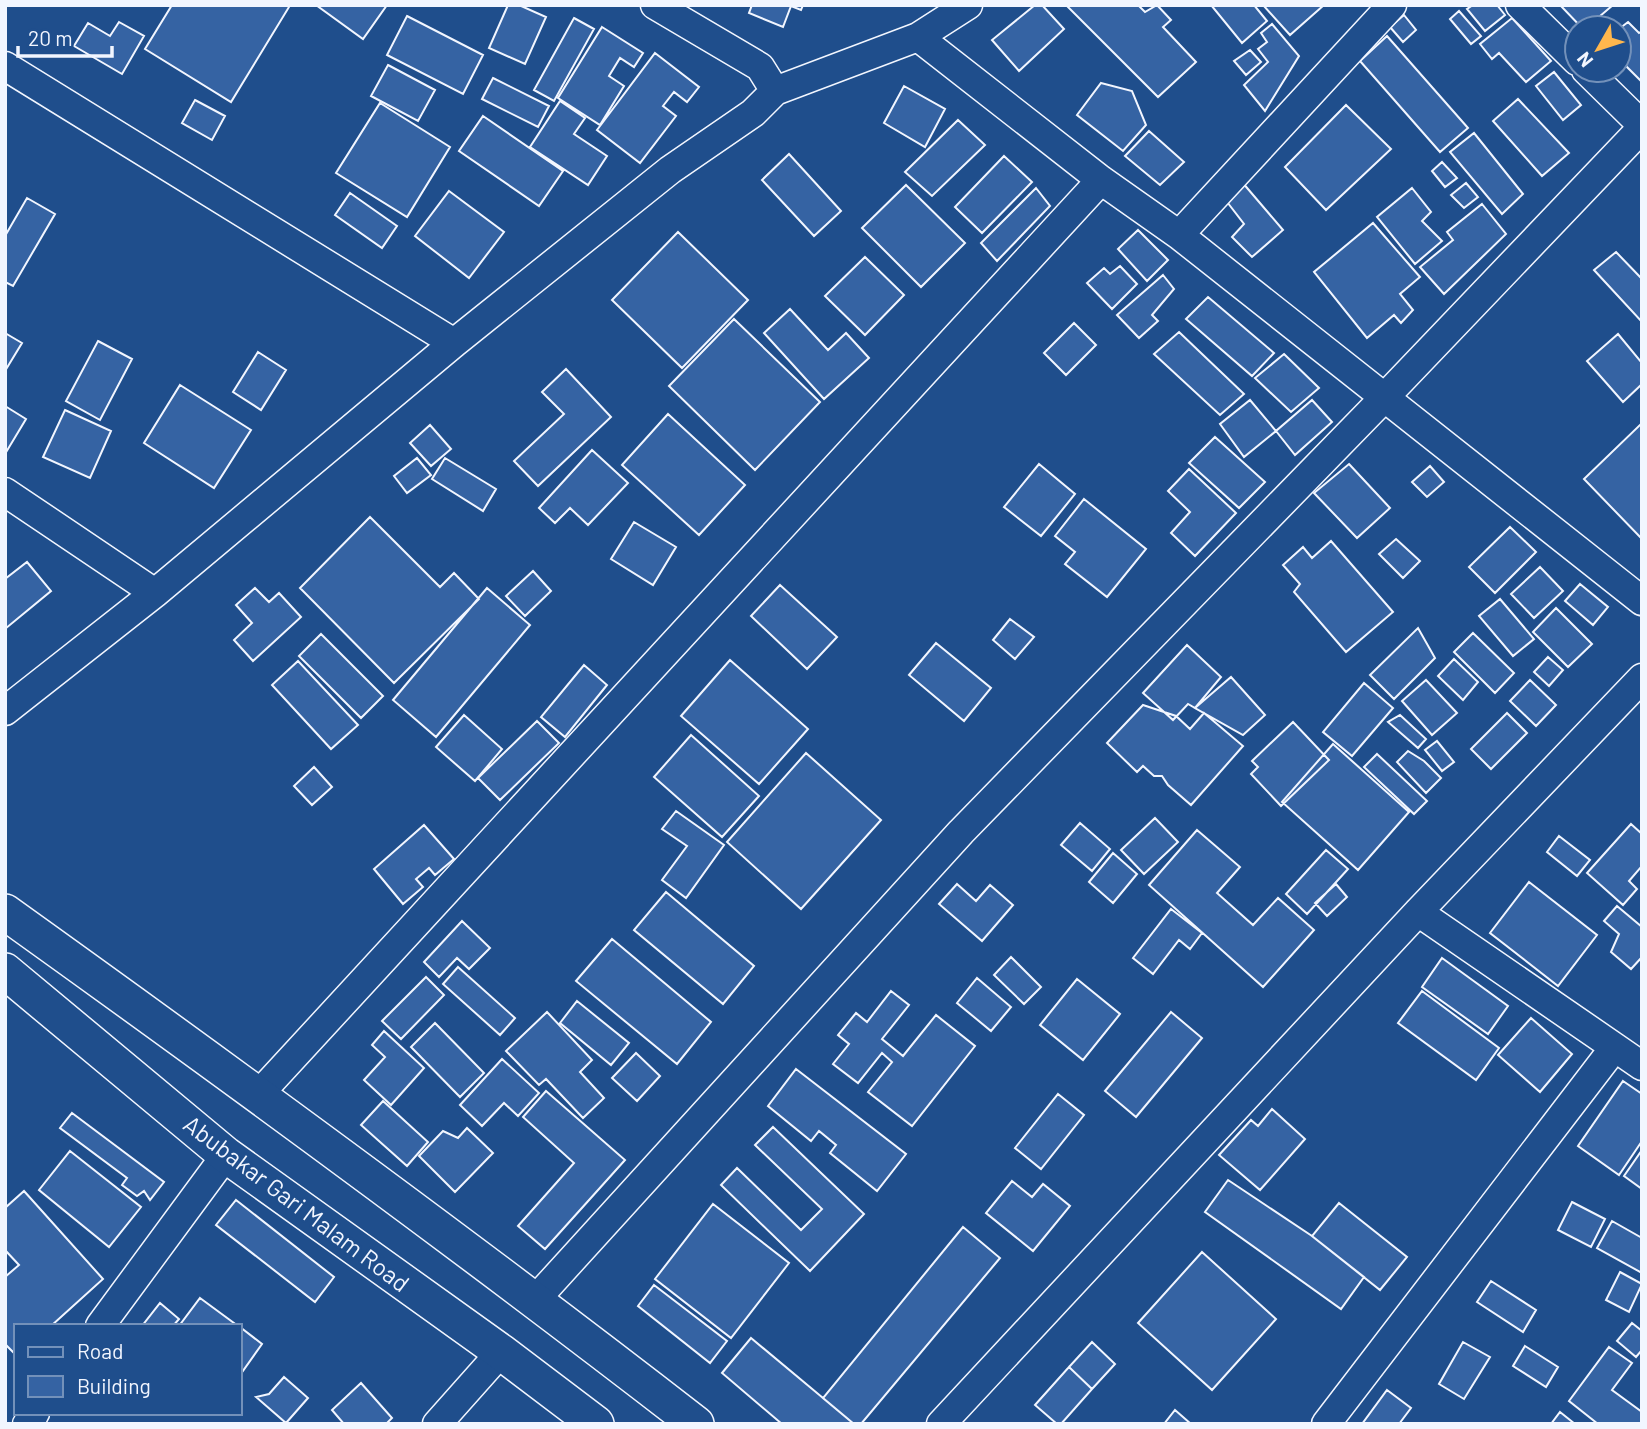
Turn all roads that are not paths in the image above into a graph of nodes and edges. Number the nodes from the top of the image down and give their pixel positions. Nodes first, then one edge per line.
1 (655, 5) edge
2 (968, 5) edge
3 (1392, 5) edge
4 (1520, 5) edge
5 (918, 37) junction
6 (1563, 47) edge
7 (5, 66) edge
8 (1600, 84) edge
9 (775, 91) junction
10 (1642, 126) edge
11 (1101, 180) junction
12 (1179, 235) junction
13 (454, 343) junction
14 (1384, 397) junction
15 (5, 492) edge
16 (155, 593) junction
17 (1642, 601) edge
18 (1642, 678) edge
19 (5, 711) edge
20 (5, 912) edge
21 (1418, 912) junction
22 (5, 971) edge
23 (1614, 1048) junction
24 (1642, 1066) edge
25 (259, 1094) junction
26 (226, 1155) junction
27 (536, 1299) junction
28 (101, 1324) edge
29 (502, 1352) junction
30 (437, 1424) edge
31 (597, 1424) edge
32 (696, 1424) edge
33 (942, 1424) edge
34 (1326, 1424) edge

1 - 9 street
2 - 5 street
3 - 12 street
4 - 6 street
5 - 9 street
5 - 11 street
7 - 13 street
8 - 10 street
9 - 13 street
10 - 14 street
11 - 12 street
11 - 25 street
12 - 14 street
13 - 16 street
14 - 17 street
14 - 27 street
15 - 16 street
16 - 19 street
18 - 21 street
20 - 25 street
21 - 23 street
21 - 33 street
22 - 26 street, Abubakar Gari Malam Road
23 - 24 street
23 - 34 street
25 - 27 street
26 - 28 street
26 - 29 street, Abubakar Gari Malam Road
27 - 32 street
29 - 30 street
29 - 31 street, Abubakar Gari Malam Road

